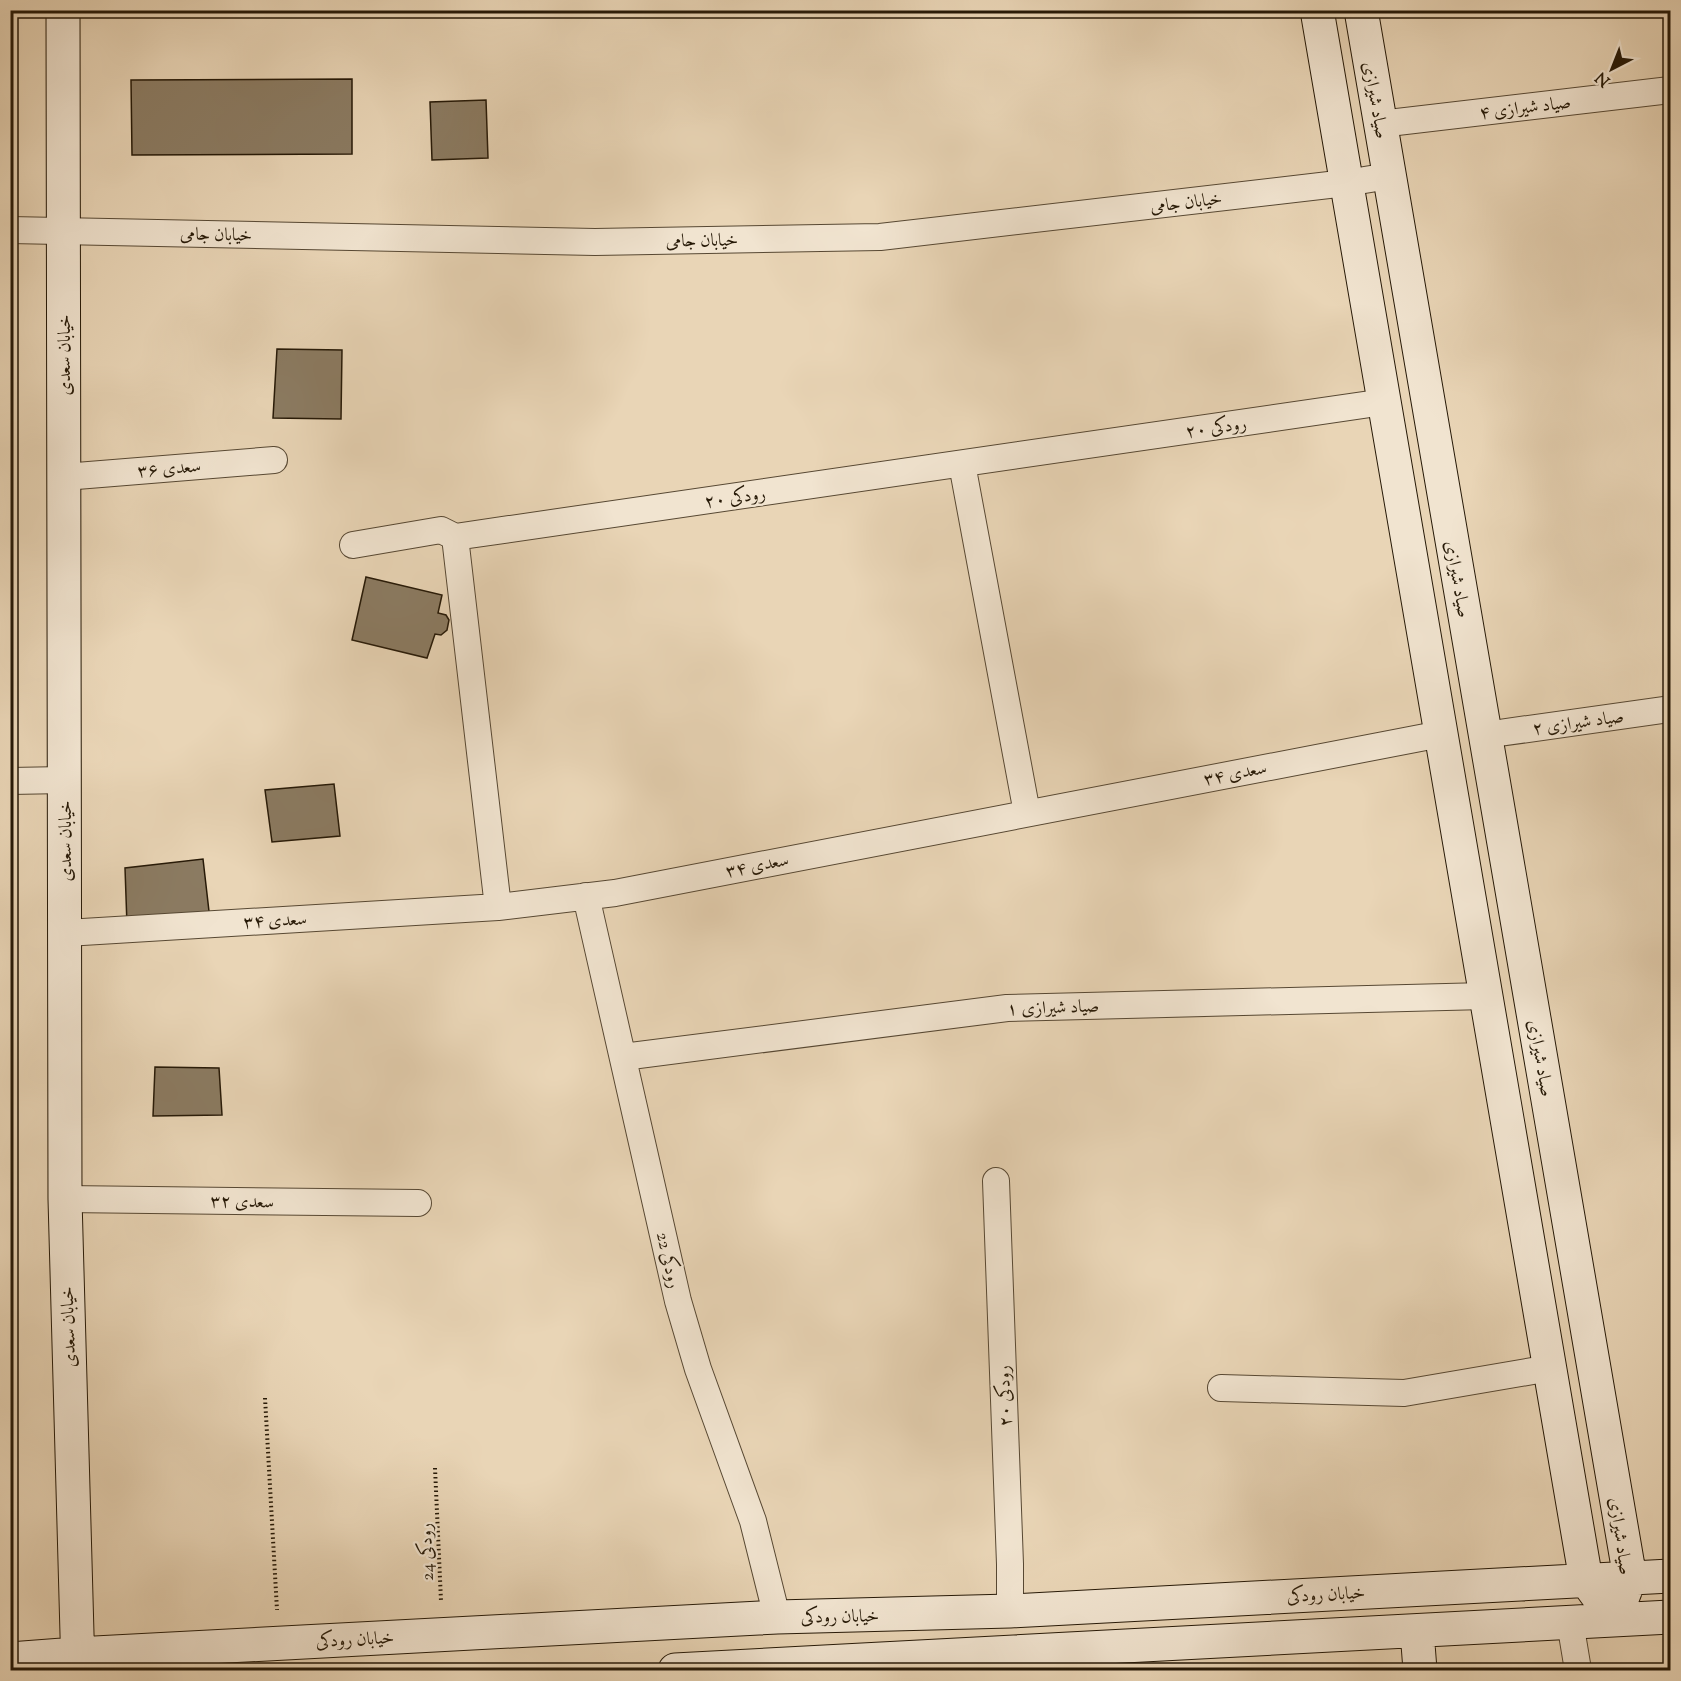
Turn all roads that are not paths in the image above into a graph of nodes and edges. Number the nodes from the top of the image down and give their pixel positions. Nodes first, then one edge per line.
1 (63, 10) edge
2 (1317, 10) edge
3 (1361, 10) edge
4 (1671, 90) edge
5 (1380, 124) junction
6 (1389, 176) junction
7 (1346, 183) junction
8 (10, 230) edge
9 (64, 230) junction
10 (1384, 402) junction
11 (274, 460) dead end
12 (962, 464) junction
13 (64, 477) junction
14 (455, 537) junction
15 (353, 545) dead end
16 (1671, 709) edge
17 (1441, 734) junction
18 (1485, 735) junction
19 (65, 780) junction
20 (10, 781) edge
21 (1027, 813) junction
22 (585, 896) junction
23 (498, 907) junction
24 (66, 933) junction
25 (1485, 996) junction
26 (623, 1057) junction
27 (996, 1181) dead end
28 (65, 1199) junction
29 (418, 1203) dead end
30 (1550, 1368) junction
31 (1221, 1388) dead end
32 (1671, 1576) edge
33 (1630, 1578) junction
34 (1586, 1580) junction
35 (1010, 1611) junction
36 (777, 1617) junction
37 (1671, 1617) edge
38 (1615, 1620) junction
39 (1570, 1622) junction
40 (1417, 1631) junction
41 (10, 1659) edge
42 (77, 1662) edge
43 (963, 1663) edge
44 (781, 1664) junction
45 (675, 1671) edge
46 (1420, 1671) edge
47 (1578, 1671) edge

1 - 9 main road, خیابان سعدی
2 - 7 main road, صیاد شیرازی
3 - 5 main road, صیاد شیرازی
4 - 5 street, صیاد شیرازی ۴
5 - 6 main road, صیاد شیرازی
6 - 7 street, خیابان جامی
6 - 18 main road, صیاد شیرازی
7 - 9 street, خیابان جامی
7 - 10 main road, صیاد شیرازی
8 - 9 street, خیابان جامی
9 - 13 main road, خیابان سعدی
10 - 12 street, رودکی ۲۰
10 - 17 main road, صیاد شیرازی
11 - 13 street, سعدی ۳۶
12 - 14 street, رودکی ۲۰
12 - 21 street
13 - 19 main road, خیابان سعدی
14 - 15 street, رودکی ۲۰
14 - 23 street
16 - 18 street, صیاد شیرازی ۲
17 - 21 street, سعدی ۳۴
17 - 25 main road, صیاد شیرازی
18 - 33 main road, صیاد شیرازی
19 - 20 street
19 - 24 main road, خیابان سعدی
21 - 22 street, سعدی ۳۴
22 - 23 street, سعدی ۳۴
22 - 26 street, رودکی 22
23 - 24 street, سعدی ۳۴
24 - 28 main road, خیابان سعدی
25 - 26 street, صیاد شیرازی ۱
25 - 30 main road, صیاد شیرازی
26 - 36 street, رودکی 22
27 - 35 street, رودکی ۲۰
28 - 29 street, سعدی ۳۲
28 - 42 main road, خیابان سعدی
30 - 31 street
30 - 34 main road, صیاد شیرازی
32 - 33 main road, خیابان رودکی
33 - 34 main road, خیابان رودکی
33 - 38 main road, صیاد شیرازی
34 - 35 main road, خیابان رودکی
34 - 38 main road, صیاد شیرازی
35 - 36 main road, خیابان رودکی
36 - 42 main road, خیابان رودکی
36 - 44 main road
37 - 38 main road
38 - 39 main road
39 - 40 main road
39 - 47 street
40 - 43 main road
40 - 46 main road
41 - 42 main road, خیابان رودکی
43 - 44 main road
44 - 45 main road

